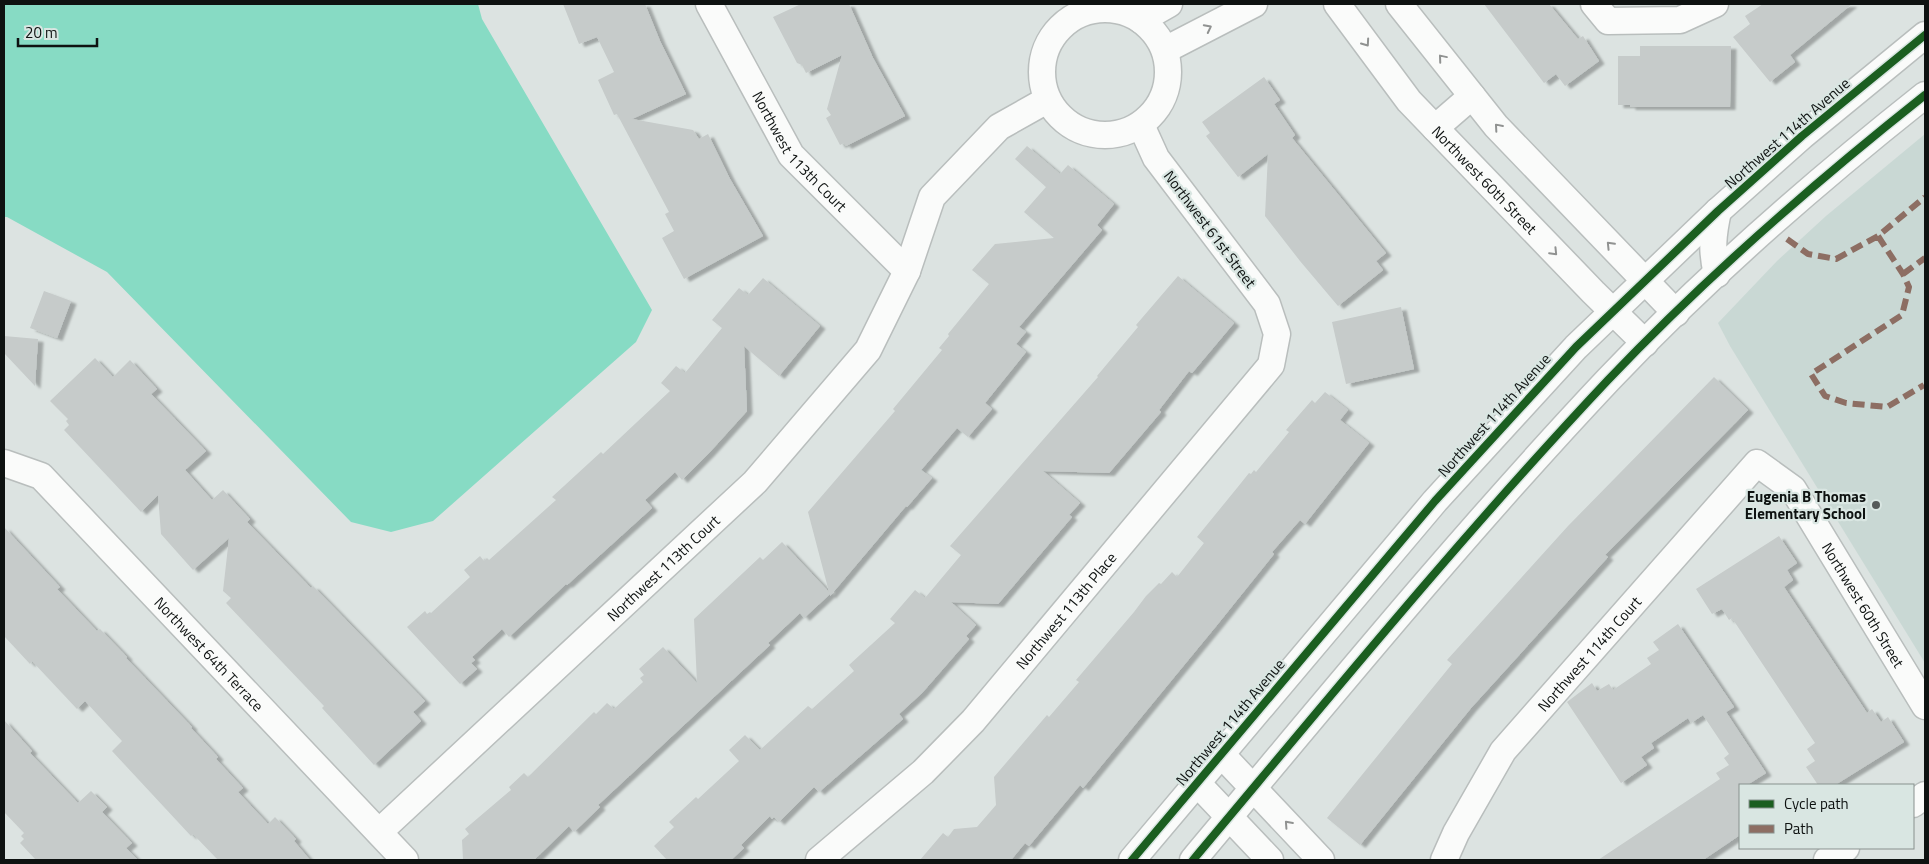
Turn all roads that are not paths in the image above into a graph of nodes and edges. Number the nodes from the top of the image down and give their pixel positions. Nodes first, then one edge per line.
1 (1169, 4) edge
2 (1254, 4) edge
3 (1337, 4) edge
4 (1399, 4) edge
5 (1594, 4) edge
6 (1715, 4) edge
7 (712, 9) edge
8 (1067, 11) edge
9 (1141, 20) junction
10 (1925, 35) edge
11 (1164, 50) junction
12 (1925, 95) edge
13 (1472, 96) junction
14 (1047, 100) junction
15 (1141, 125) junction
16 (1435, 128) junction
17 (1718, 211) junction
18 (907, 271) junction
19 (1717, 274) junction
20 (1644, 280) junction
21 (1612, 310) junction
22 (1676, 312) junction
23 (1277, 334) joint
24 (1645, 343) junction
25 (4, 463) edge
26 (1757, 463) joint
27 (1925, 706) edge
28 (1221, 754) junction
29 (1197, 783) junction
30 (1253, 787) junction
31 (1925, 795) edge
32 (1914, 803) edge
33 (1229, 817) junction
34 (379, 832) junction
35 (405, 860) edge
36 (819, 860) edge
37 (1132, 860) edge
38 (1193, 860) edge
39 (1270, 860) edge
40 (1321, 860) edge
41 (1444, 860) edge

1 - 9 street
11 -> 2 street
3 -> 16 street, Northwest 60th Street
13 -> 4 street
5 - 6 street
7 - 18 street, Northwest 113th Court
8 - 9 street
8 - 14 street
9 - 11 street
10 - 17 street, Northwest 114th Avenue
11 - 15 street
12 - 19 street
13 - 16 street
20 -> 13 street
14 - 15 street
14 - 18 street, Northwest 113th Court
15 - 23 street, Northwest 61st Street
16 -> 21 street, Northwest 60th Street
17 - 19 street
17 - 20 street, Northwest 114th Avenue
18 - 34 street, Northwest 113th Court
19 - 22 street
20 - 21 street, Northwest 114th Avenue
20 - 22 street
21 - 24 street, Northwest 60th Street
21 - 28 street, Northwest 114th Avenue
22 - 24 street
23 - 36 street, Northwest 113th Place
24 - 30 street
25 - 34 street, Northwest 64th Terrace
26 - 27 street, Northwest 60th Street
26 - 41 street, Northwest 114th Court
28 - 29 street, Northwest 114th Avenue
28 - 30 street
29 - 33 street
29 - 37 street, Northwest 114th Avenue
30 - 33 street
40 -> 30 street
31 - 32 street
33 - 38 street
33 - 39 street
34 - 35 street, Northwest 64th Terrace

